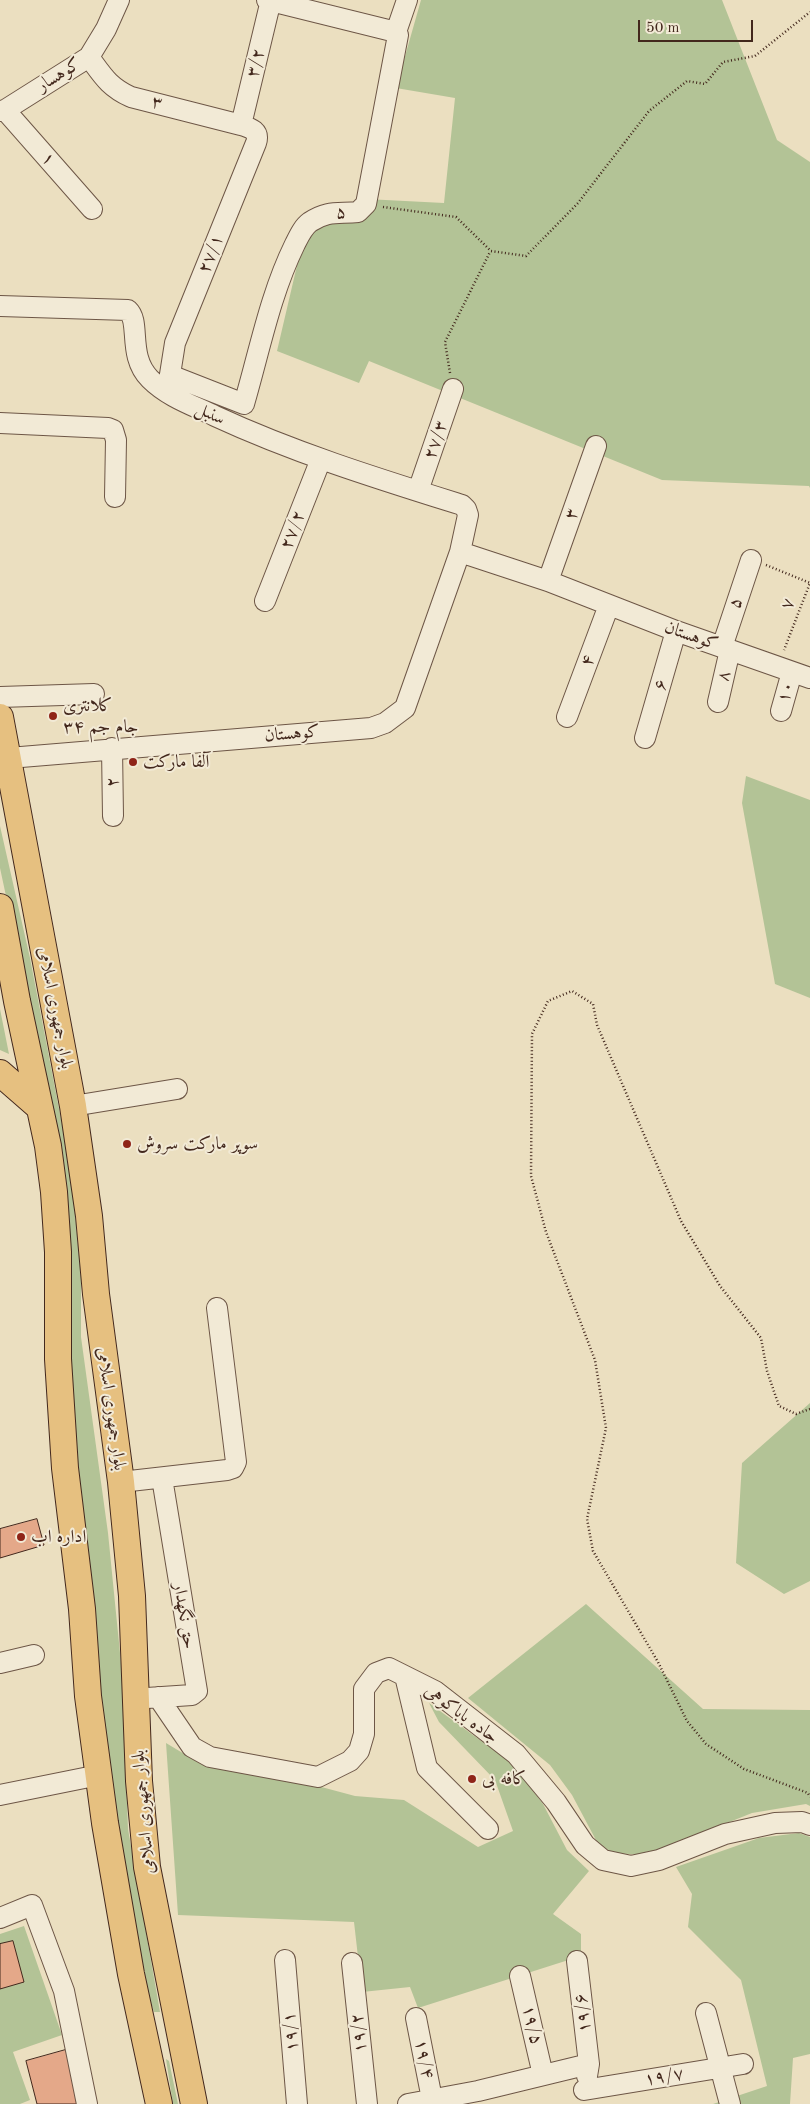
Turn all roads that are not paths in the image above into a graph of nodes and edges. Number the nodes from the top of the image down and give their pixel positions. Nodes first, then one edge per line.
1 (119, 0) edge
2 (270, 0) edge
3 (407, 0) edge
4 (396, 32) junction
5 (89, 56) junction
6 (2, 110) edge
7 (241, 125) junction
8 (92, 209) dead end
9 (0, 306) edge
10 (169, 384) junction
11 (453, 389) road end
12 (0, 423) edge
13 (596, 446) dead end
14 (321, 458) junction
15 (418, 491) junction
16 (115, 497) dead end
17 (466, 508) joint
18 (460, 552) junction
19 (751, 560) road end
20 (548, 581) junction
21 (265, 600) dead end
22 (609, 605) junction
23 (676, 631) junction
24 (726, 648) junction
25 (793, 672) edge
26 (94, 694) dead end
27 (0, 697) edge
28 (718, 702) dead end
29 (781, 711) dead end
30 (0, 716) edge
31 (567, 717) dead end
32 (645, 738) dead end
33 (112, 748) junction
34 (9, 758) junction
35 (113, 816) dead end
36 (0, 907) edge
37 (0, 1073) edge
38 (177, 1089) dead end
39 (74, 1106) junction
40 (39, 1108) junction
41 (217, 1308) dead end
42 (162, 1478) junction
43 (121, 1482) junction
44 (34, 1655) dead end
45 (0, 1663) edge
46 (406, 1676) junction
47 (147, 1698) junction
48 (99, 1775) junction
49 (0, 1794) edge
50 (810, 1826) edge
51 (488, 1829) dead end
52 (0, 1918) edge
53 (285, 1960) dead end
54 (577, 1961) dead end
55 (352, 1963) dead end
56 (520, 1976) dead end
57 (706, 2013) dead end
58 (416, 2018) dead end
59 (179, 2031) junction
60 (144, 2036) junction
61 (589, 2064) junction
62 (743, 2064) dead end
63 (722, 2068) junction
64 (544, 2075) junction
65 (480, 2097) edge
66 (585, 2097) edge
67 (432, 2099) junction
68 (87, 2104) edge
69 (159, 2104) edge
70 (194, 2104) edge
71 (297, 2104) edge
72 (368, 2104) edge
73 (408, 2104) edge
74 (730, 2104) edge

1 - 5 street, کوهسار
2 - 4 street
2 - 7 street, ۳/۲
3 - 4 street, ۵
4 - 10 street, ۵
5 - 6 street, کوهسار
5 - 7 street, ۳
6 - 8 street, ۱
7 - 10 street, ۲۷/۱
9 - 10 street, سنبل
10 - 14 street, سنبل
11 - 15 street, ۲۷/۳
12 - 16 street
13 - 20 street, ۳
14 - 15 street, سنبل
14 - 21 street, ۲۷/۲
15 - 17 street, سنبل
17 - 18 street, کوهستان
18 - 20 street, کوهستان
18 - 33 street, کوهستان
19 - 24 street, ۵
20 - 22 street, کوهستان
22 - 23 street, کوهستان
22 - 31 street, ۴
23 - 24 street, کوهستان
23 - 32 street, ۶
24 - 25 street, کوهستان
24 - 28 street, ۸
25 - 29 street, ۱۰
26 - 27 street
30 - 34 main road, بلوار جمهوری اسلامی
33 - 34 street, کوهستان
33 - 35 street, ۲
34 - 39 main road, بلوار جمهوری اسلامی
36 - 40 main road, بلوار جمهوری اسلامی
37 - 40 main road
38 - 39 street
39 - 43 main road, بلوار جمهوری اسلامی
40 - 48 main road, بلوار جمهوری اسلامی
41 - 42 street
42 - 43 street
42 - 47 street, حق نگهدار
43 - 47 main road, بلوار جمهوری اسلامی
44 - 45 street
46 - 47 street, جاده باباکوهی
46 - 50 street, جاده باباکوهی
46 - 51 street
47 - 59 main road, بلوار جمهوری اسلامی
48 - 49 street
48 - 60 main road, بلوار جمهوری اسلامی
52 - 68 street
53 - 71 street, ۱۹/۱
54 - 61 street, ۱۹/۶
55 - 72 street, ۱۹/۲
56 - 64 street, ۱۹/۵
57 - 63 street
58 - 67 street, ۱۹/۴
59 - 60 main road
59 - 70 main road, بلوار جمهوری اسلامی
60 - 69 main road, بلوار جمهوری اسلامی
61 - 64 street
61 - 66 street, ۱۹/۶
62 - 63 street, ۱۹/۷
63 - 66 street, ۱۹/۷
63 - 74 street
64 - 65 street
65 - 67 street
67 - 73 street

